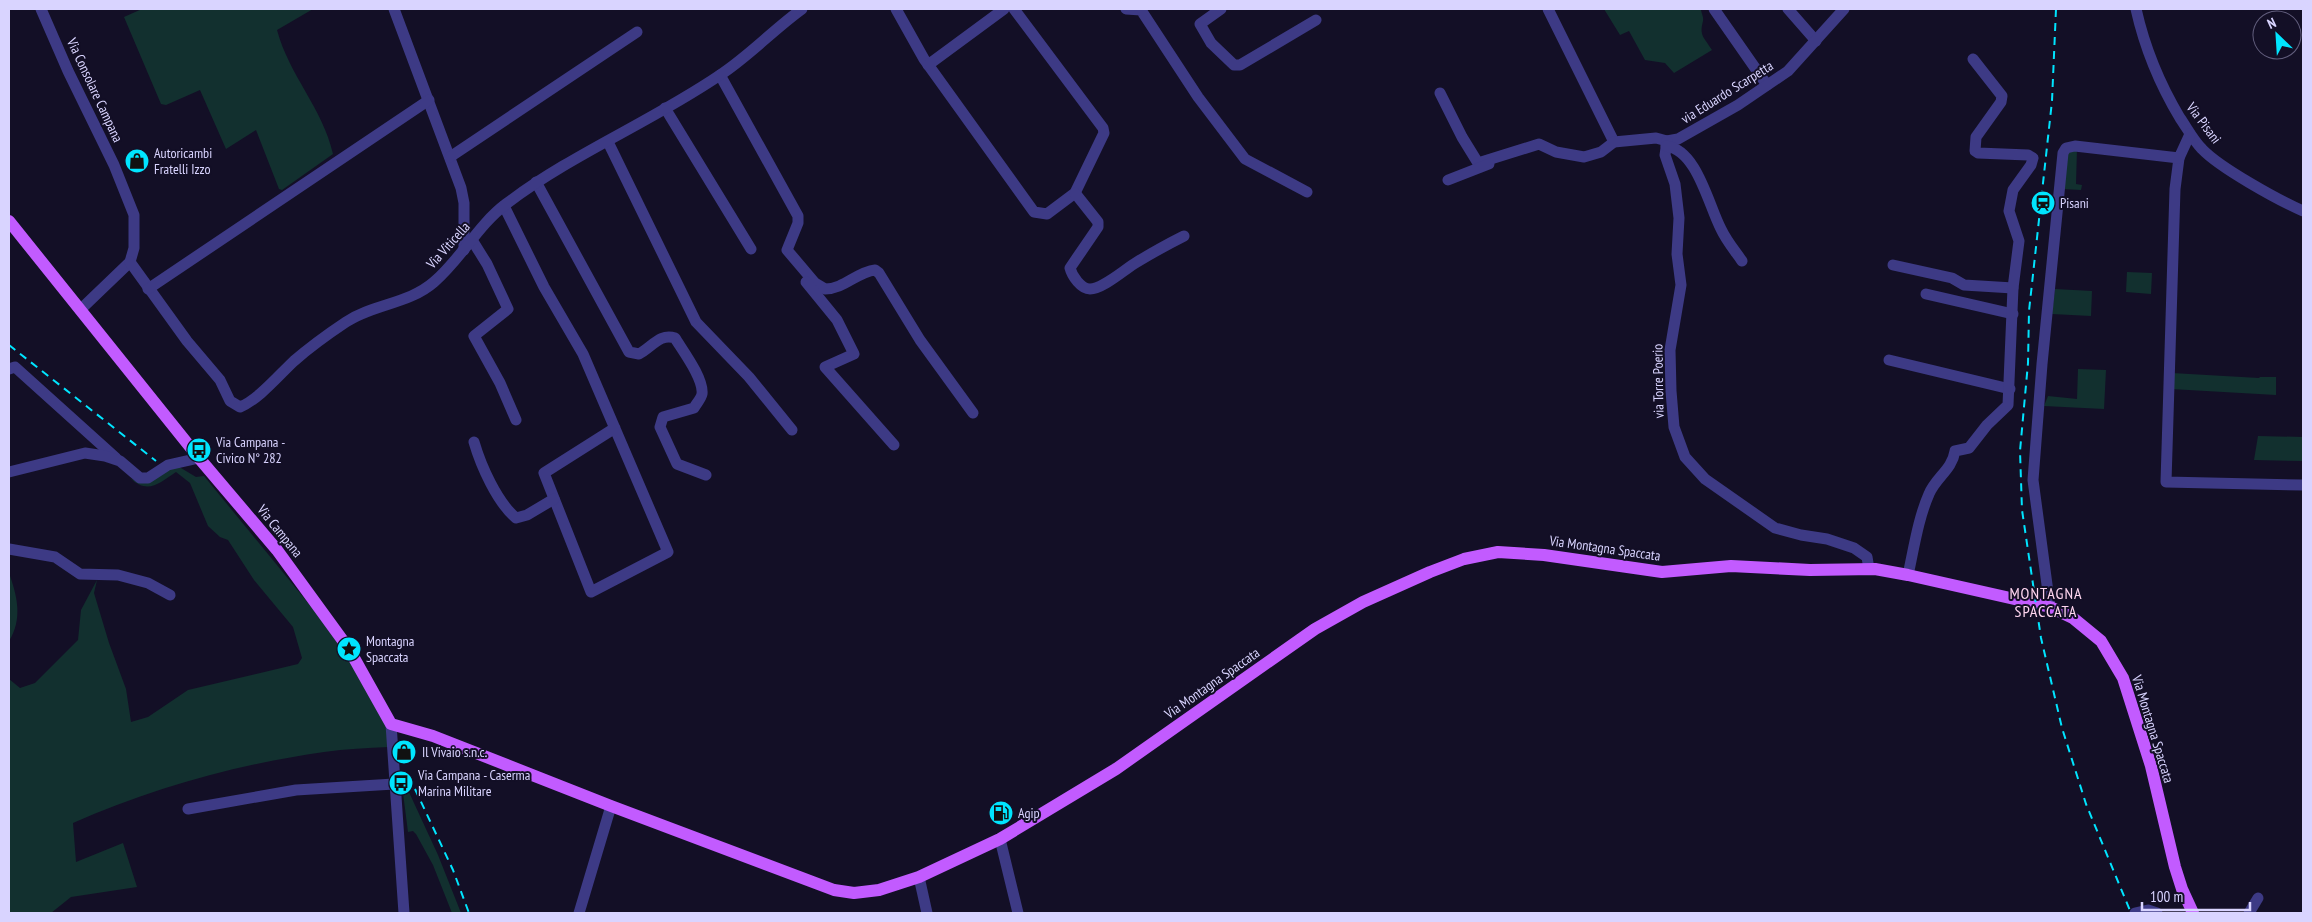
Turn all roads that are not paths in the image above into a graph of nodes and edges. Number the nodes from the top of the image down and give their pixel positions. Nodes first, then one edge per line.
1 (41, 9) edge
2 (394, 9) edge
3 (802, 9) edge
4 (896, 9) edge
5 (1004, 9) edge
6 (1014, 9) edge
7 (1126, 9) edge
8 (1142, 9) edge
9 (1221, 9) edge
10 (1548, 9) edge
11 (1714, 9) edge
12 (1788, 9) edge
13 (1844, 9) edge
14 (2136, 9) edge
15 (1316, 20) dead end
16 (637, 32) dead end
17 (1816, 41) junction
18 (1973, 59) dead end
19 (928, 64) junction
20 (720, 75) junction
21 (1767, 85) junction
22 (1440, 93) dead end
23 (429, 100) junction
24 (665, 108) junction
25 (2190, 134) junction
26 (608, 142) junction
27 (1614, 142) junction
28 (1667, 143) junction
29 (1548, 147) junction
30 (450, 157) junction
31 (2179, 158) junction
32 (1448, 180) dead end
33 (536, 182) junction
34 (1307, 192) dead end
35 (1075, 193) junction
36 (504, 206) junction
37 (2303, 211) edge
38 (9, 221) edge
39 (1184, 236) dead end
40 (472, 240) junction
41 (751, 249) dead end
42 (464, 250) junction
43 (787, 250) junction
44 (1742, 261) dead end
45 (130, 262) junction
46 (1893, 265) dead end
47 (2013, 288) junction
48 (148, 289) junction
49 (1926, 294) dead end
50 (80, 310) junction
51 (2013, 314) junction
52 (1889, 360) dead end
53 (9, 369) edge
54 (2010, 389) junction
55 (973, 413) dead end
56 (516, 420) dead end
57 (615, 428) junction
58 (792, 430) dead end
59 (474, 442) dead end
60 (894, 445) dead end
61 (199, 458) junction
62 (120, 461) junction
63 (9, 472) edge
64 (706, 475) dead end
65 (2303, 485) edge
66 (554, 499) junction
67 (9, 549) edge
68 (1869, 569) junction
69 (1908, 574) junction
70 (170, 595) dead end
71 (2050, 607) junction
72 (391, 724) junction
73 (394, 784) junction
74 (610, 806) junction
75 (188, 809) dead end
76 (1000, 838) junction
77 (919, 877) junction
78 (2258, 898) dead end
79 (404, 913) edge
80 (579, 913) edge
81 (927, 913) edge
82 (1018, 913) edge
83 (2137, 913) edge
84 (2157, 913) edge
85 (2193, 913) edge
86 (2249, 913) edge

1 - 45 street, Via Consolare Campana
2 - 23 street
3 - 20 street, Via Viticella
4 - 19 street
5 - 19 street
6 - 35 street
7 - 8 street
8 - 34 street
9 - 15 street
10 - 27 street
11 - 21 street
12 - 17 street
13 - 17 street, via Eduardo Scarpetta
14 - 25 street, Via Pisani
16 - 30 street
17 - 21 street, via Eduardo Scarpetta
18 - 47 street
19 - 35 street
20 - 24 street, Via Viticella
20 - 43 street
21 - 28 street, via Eduardo Scarpetta
22 - 29 street, via Eduardo Scarpetta
23 - 30 street
23 - 48 street
24 - 26 street, Via Viticella
24 - 41 street
25 - 31 street
25 - 37 street, Via Pisani
26 - 33 street, Via Viticella
26 - 58 street
27 - 28 street, via Eduardo Scarpetta
27 - 29 street, via Eduardo Scarpetta
28 - 44 street
28 - 68 street, via Torre Poerio
29 - 32 street
30 - 42 street
31 - 65 street
31 - 71 street
33 - 36 street, Via Viticella
33 - 64 street
35 - 39 street
36 - 40 street, Via Viticella
36 - 57 street
38 - 50 main road, Via Campana
40 - 42 street, Via Viticella
40 - 56 street
42 - 48 street, Via Viticella
43 - 55 street
43 - 60 street
45 - 48 street, Via Viticella
45 - 50 street
46 - 47 street
47 - 51 street
49 - 51 street
50 - 61 main road, Via Campana
51 - 54 street
52 - 54 street
53 - 62 street
54 - 69 street
57 - 66 street
57 - 66 street
59 - 66 street
61 - 62 street
61 - 72 main road, Via Campana
62 - 63 street
67 - 70 street
68 - 69 main road, Via Montagna Spaccata
68 - 76 main road, Via Montagna Spaccata
69 - 71 main road, Via Montagna Spaccata
71 - 85 main road, Via Montagna Spaccata
72 - 73 street, Via Campana
72 - 74 main road, Via Montagna Spaccata
73 - 75 street
73 - 79 street, Via Campana
74 - 77 main road, Via Montagna Spaccata
74 - 80 street
76 - 77 main road, Via Montagna Spaccata
76 - 82 street
77 - 81 street
78 - 86 street
83 - 84 street

